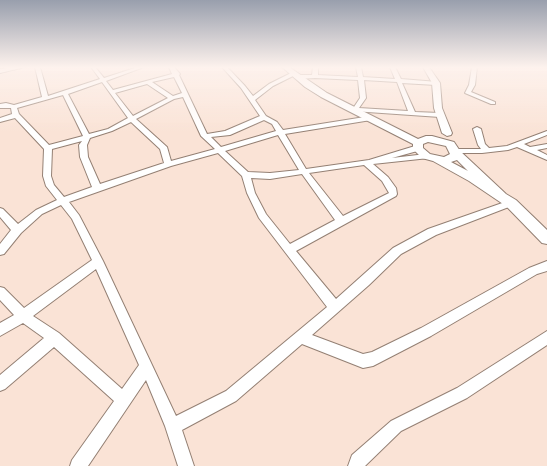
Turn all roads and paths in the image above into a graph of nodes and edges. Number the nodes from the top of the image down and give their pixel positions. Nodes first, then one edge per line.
1 (43, 89) edge
2 (78, 89) edge
3 (109, 89) edge
4 (123, 89) edge
5 (158, 89) edge
6 (184, 89) edge
7 (245, 89) edge
8 (266, 89) edge
9 (314, 89) edge
10 (362, 89) edge
11 (401, 89) edge
12 (436, 89) edge
13 (470, 89) edge
14 (111, 92) junction
15 (65, 93) junction
16 (186, 94) junction
17 (172, 98) junction
18 (46, 99) junction
19 (252, 100) junction
20 (493, 103) dead end
21 (0, 106) edge
22 (14, 107) junction
23 (356, 110) junction
24 (412, 113) junction
25 (16, 115) junction
26 (440, 115) junction
27 (264, 117) junction
28 (371, 118) junction
29 (132, 119) junction
30 (0, 120) edge
31 (477, 129) dead end
32 (280, 132) junction
33 (448, 133) junction
34 (547, 133) edge
35 (204, 136) junction
36 (87, 137) junction
37 (437, 140) junction
38 (517, 144) junction
39 (418, 146) junction
40 (547, 146) edge
41 (48, 148) junction
42 (221, 150) junction
43 (455, 150) junction
44 (487, 150) junction
45 (529, 150) junction
46 (426, 156) junction
47 (547, 158) edge
48 (438, 160) junction
49 (368, 162) junction
50 (168, 164) junction
51 (304, 172) junction
52 (246, 175) junction
53 (97, 188) junction
54 (62, 200) junction
55 (507, 200) junction
56 (0, 211) edge
57 (341, 221) junction
58 (17, 230) junction
59 (547, 239) edge
60 (290, 249) junction
61 (0, 251) edge
62 (98, 261) junction
63 (547, 266) edge
64 (0, 292) edge
65 (335, 307) junction
66 (23, 316) junction
67 (0, 330) edge
68 (300, 337) junction
69 (547, 337) edge
70 (54, 338) junction
71 (147, 366) junction
72 (0, 384) edge
73 (124, 401) junction
74 (173, 426) junction
75 (78, 466) edge
76 (186, 466) edge
77 (356, 466) edge

1 - 18 street
2 - 15 street
3 - 14 street
4 - 14 street
5 - 17 street
6 - 16 street
7 - 19 street
8 - 19 street
9 - 23 main road
10 - 23 street
11 - 24 street
12 - 26 main road
13 - 20 street
14 - 29 street
15 - 18 street
15 - 36 street
16 - 17 street
16 - 35 street
17 - 29 street
18 - 22 street
19 - 27 street
21 - 22 street
22 - 25 street
23 - 24 street
23 - 28 main road
24 - 26 street
25 - 30 street
25 - 41 street
26 - 33 main road
27 - 32 street
27 - 35 street
28 - 32 street
28 - 39 main road
29 - 36 street
29 - 50 street
31 - 44 street
32 - 42 street
32 - 51 street
33 - 37 main road
33 - 43 main road
34 - 38 street
35 - 42 street
36 - 41 street
36 - 53 street
37 - 39 main road
37 - 43 main road
38 - 44 street
38 - 45 street
39 - 46 main road
39 - 49 street
40 - 45 street
41 - 54 street
42 - 50 street
42 - 52 street
43 - 44 street
43 - 48 main road
43 - 55 main road
45 - 47 street
46 - 48 main road
46 - 49 street
48 - 55 main road
49 - 51 street
49 - 57 street
50 - 53 street
51 - 52 street
51 - 57 street
52 - 60 street
53 - 54 street
54 - 58 street
54 - 62 street
55 - 59 main road
55 - 65 street
56 - 58 street
57 - 60 street
58 - 61 street
60 - 65 street
62 - 66 street
62 - 71 street
63 - 68 street
64 - 66 street
65 - 68 street
66 - 67 street
66 - 70 street
68 - 74 street
69 - 77 street
70 - 72 street
70 - 73 street
71 - 73 street
71 - 74 street
73 - 75 street
74 - 76 street

